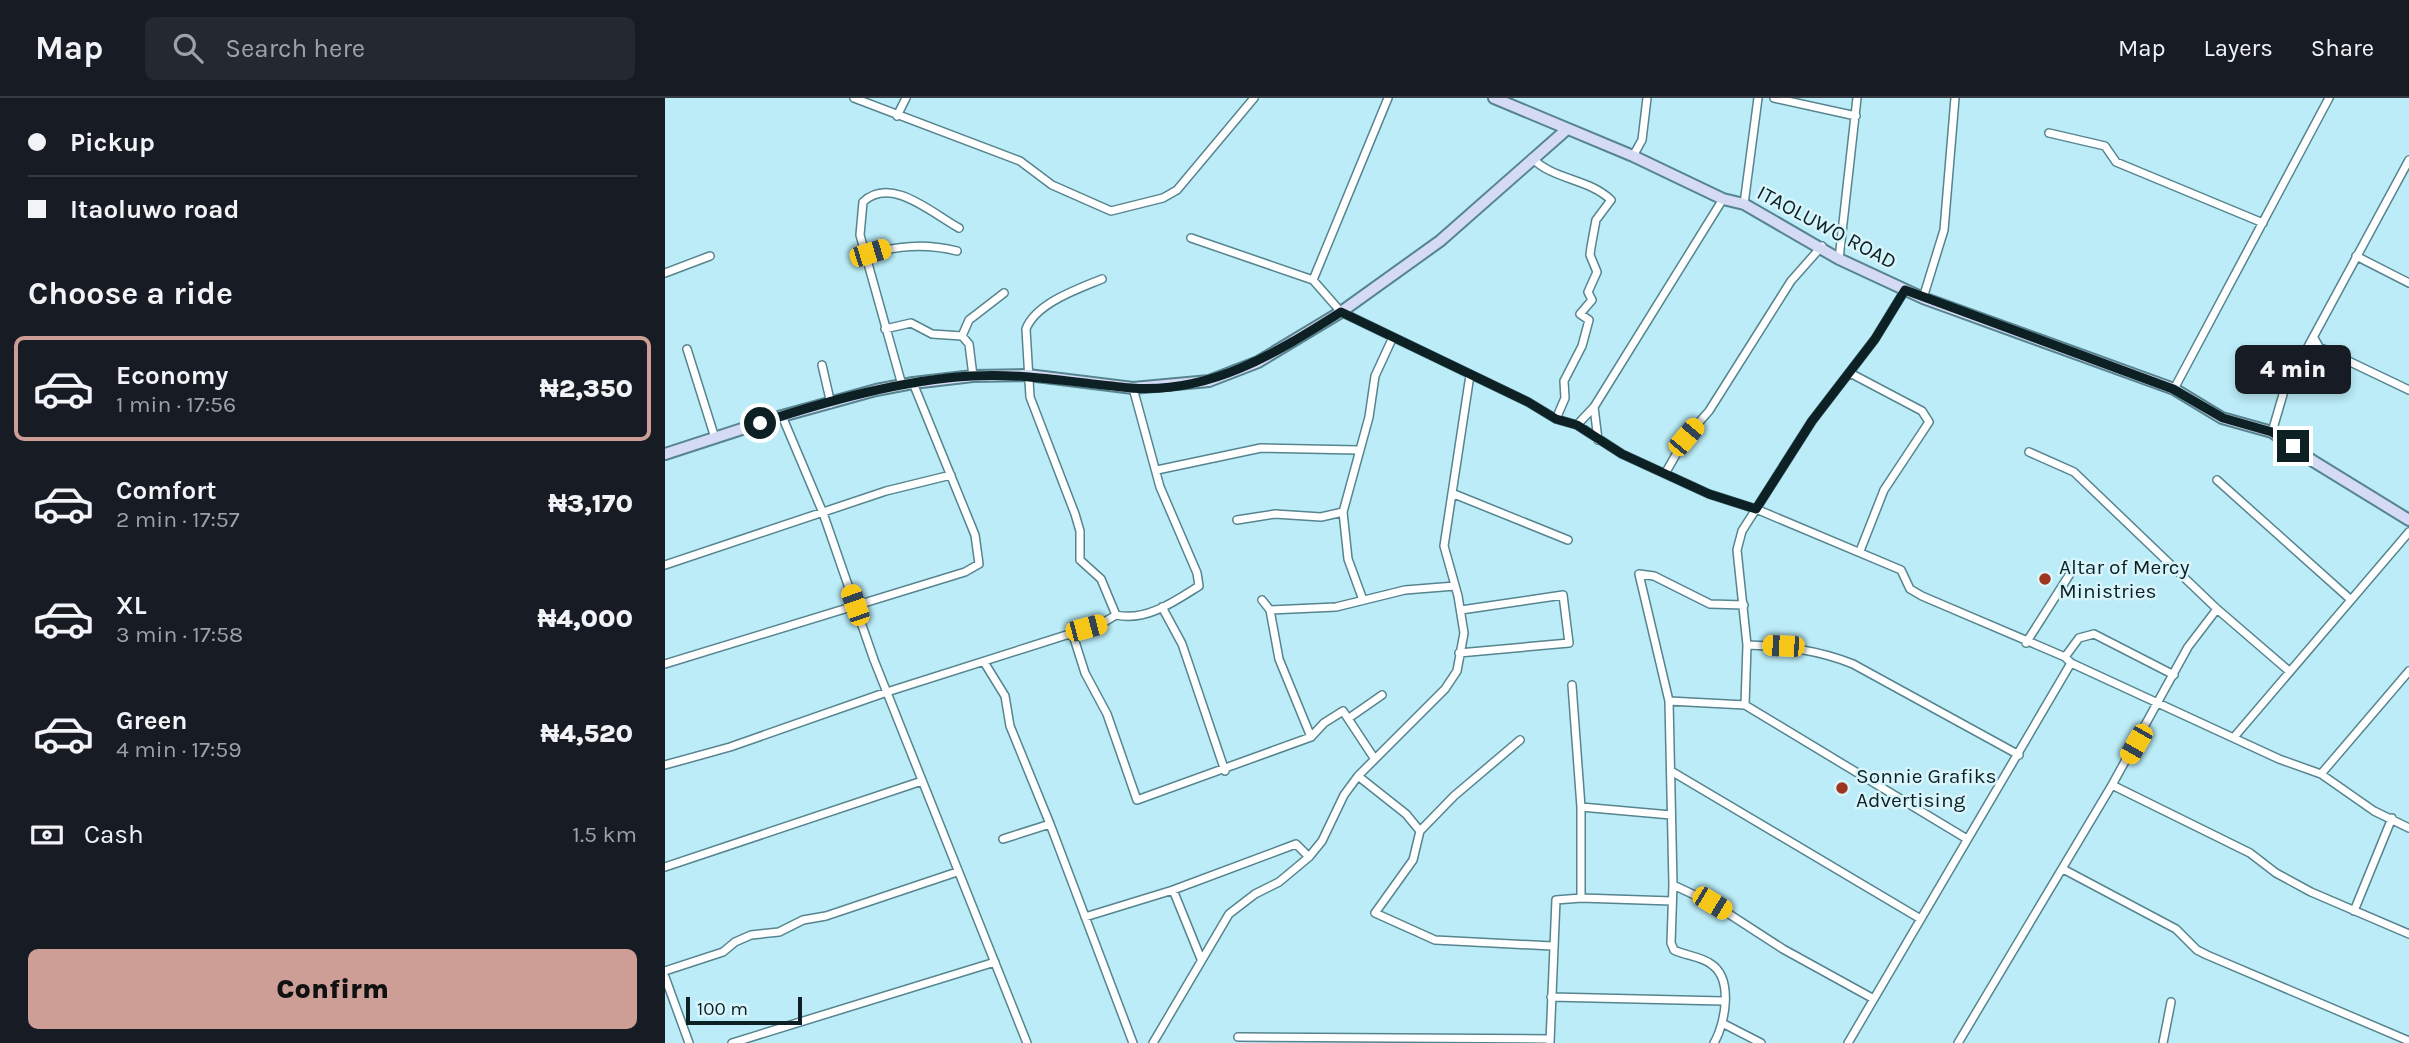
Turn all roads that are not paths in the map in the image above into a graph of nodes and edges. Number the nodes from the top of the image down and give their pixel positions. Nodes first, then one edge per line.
1 (854, 98) edge
2 (906, 98) edge
3 (1254, 98) edge
4 (1388, 98) edge
5 (1495, 98) edge
6 (1647, 98) edge
7 (1758, 98) edge
8 (1774, 98) edge
9 (1857, 98) edge
10 (1955, 98) edge
11 (2329, 98) edge
12 (897, 116) junction
13 (1856, 116) junction
14 (1566, 130) junction
15 (2049, 133) dead end
16 (1633, 156) junction
17 (1532, 158) junction
18 (2409, 160) edge
19 (1723, 199) junction
20 (1744, 204) junction
21 (2263, 223) junction
22 (959, 228) dead end
23 (1191, 238) dead end
24 (1822, 246) junction
25 (957, 251) dead end
26 (864, 255) junction
27 (710, 257) dead end
28 (2356, 257) junction
29 (1839, 259) junction
30 (665, 273) edge
31 (1102, 279) dead end
32 (1313, 280) junction
33 (2409, 283) edge
34 (1905, 290) junction
35 (1004, 293) dead end
36 (1923, 298) junction
37 (1341, 312) junction
38 (885, 329) junction
39 (962, 336) junction
40 (1393, 337) junction
41 (2314, 338) junction
42 (687, 349) dead end
43 (823, 365) dead end
44 (1850, 373) junction
45 (1028, 375) junction
46 (1470, 375) junction
47 (972, 376) junction
48 (907, 384) junction
49 (1133, 388) junction
50 (2173, 389) junction
51 (2409, 390) edge
52 (831, 404) junction
53 (1594, 407) junction
54 (782, 416) junction
55 (1556, 419) junction
56 (1577, 425) junction
57 (2272, 432) junction
58 (715, 438) junction
59 (1598, 440) junction
60 (1358, 450) junction
61 (2029, 452) dead end
62 (665, 454) edge
63 (1157, 470) junction
64 (1666, 472) junction
65 (951, 475) junction
66 (2217, 480) dead end
67 (1454, 494) junction
68 (1756, 509) junction
69 (1343, 512) junction
70 (823, 513) junction
71 (1237, 520) dead end
72 (2409, 520) edge
73 (2409, 532) edge
74 (1568, 540) dead end
75 (1860, 551) junction
76 (665, 565) edge
77 (2073, 569) dead end
78 (1455, 586) junction
79 (2350, 599) junction
80 (1262, 600) dead end
81 (1363, 600) junction
82 (855, 605) junction
83 (1744, 605) junction
84 (1162, 607) junction
85 (2217, 609) junction
86 (1270, 610) junction
87 (1461, 610) junction
88 (1116, 615) junction
89 (1072, 632) junction
90 (2026, 643) junction
91 (1747, 645) junction
92 (1459, 653) junction
93 (2068, 660) junction
94 (984, 662) junction
95 (665, 664) edge
96 (2289, 671) junction
97 (2409, 671) edge
98 (2174, 675) junction
99 (1572, 685) dead end
100 (887, 692) junction
101 (1382, 695) dead end
102 (1669, 701) junction
103 (2159, 702) junction
104 (1745, 705) junction
105 (1349, 718) junction
106 (2235, 736) junction
107 (1311, 737) junction
108 (1520, 740) dead end
109 (2019, 755) junction
110 (1374, 758) junction
111 (665, 765) edge
112 (1225, 771) junction
113 (1671, 771) junction
114 (2321, 774) junction
115 (1358, 776) junction
116 (922, 781) junction
117 (2112, 785) junction
118 (1581, 807) junction
119 (1671, 815) junction
120 (2392, 818) junction
121 (1050, 824) junction
122 (2409, 828) edge
123 (1420, 831) junction
124 (1003, 839) dead end
125 (1967, 839) junction
126 (1309, 857) junction
127 (665, 867) edge
128 (2063, 869) junction
129 (957, 872) junction
130 (1673, 885) junction
131 (1173, 890) junction
132 (1581, 898) junction
133 (1672, 901) junction
134 (2354, 911) junction
135 (1085, 917) junction
136 (1919, 918) junction
137 (2409, 934) edge
138 (1552, 946) junction
139 (1201, 959) junction
140 (995, 962) junction
141 (665, 971) edge
142 (665, 977) edge
143 (1551, 997) junction
144 (1873, 998) junction
145 (1723, 1001) junction
146 (2171, 1002) dead end
147 (1724, 1024) junction
148 (1238, 1037) dead end
149 (1550, 1041) edge
150 (2409, 1041) edge
151 (689, 1043) edge
152 (733, 1043) edge
153 (1027, 1043) edge
154 (1133, 1043) edge
155 (1153, 1043) edge
156 (1714, 1043) edge
157 (1761, 1043) edge
158 (1848, 1043) edge
159 (1958, 1043) edge
160 (2163, 1043) edge

1 - 12 street
2 - 12 street
3 - 12 street
4 - 32 street
5 - 14 street, ITAOLUWO ROAD
6 - 16 street
7 - 20 street
8 - 13 street
9 - 13 street
10 - 36 street
11 - 21 street
13 - 29 street
14 - 16 street, ITAOLUWO ROAD
14 - 17 street
15 - 21 street
16 - 19 street, ITAOLUWO ROAD
17 - 37 street
17 - 55 street
18 - 28 street
19 - 20 street, ITAOLUWO ROAD
19 - 53 street
20 - 24 street, ITAOLUWO ROAD
21 - 50 street
22 - 26 street
23 - 32 street
24 - 29 street, ITAOLUWO ROAD
24 - 64 street
25 - 26 street
26 - 38 street
27 - 30 street
28 - 33 street
28 - 41 street
29 - 34 street, ITAOLUWO ROAD
31 - 45 street
32 - 37 street
34 - 36 street, ITAOLUWO ROAD
34 - 44 street
35 - 39 street
36 - 50 street, ITAOLUWO ROAD
37 - 40 street
37 - 49 street
38 - 39 street
38 - 48 street
39 - 47 street
40 - 46 street
40 - 60 street
41 - 51 street
41 - 57 street
42 - 58 street
43 - 52 street
44 - 68 street
44 - 75 street
45 - 47 street
45 - 49 street
45 - 88 street
46 - 55 street
46 - 67 street
47 - 48 street
48 - 52 street
48 - 65 street
49 - 63 street
50 - 57 street, ITAOLUWO ROAD
52 - 54 street
53 - 56 street
53 - 59 street
54 - 58 street
54 - 70 street
55 - 56 street
56 - 59 street
57 - 72 street, ITAOLUWO ROAD
58 - 62 street
59 - 64 street
60 - 63 street
60 - 69 street
61 - 85 street
63 - 84 street
64 - 68 street
65 - 70 street
65 - 82 street
66 - 79 street
67 - 74 street
67 - 78 street
68 - 75 street
68 - 83 street
69 - 71 street
69 - 81 street
70 - 76 street
70 - 82 street
73 - 79 street
75 - 90 street
77 - 90 street
78 - 81 street
78 - 87 street
79 - 96 street
80 - 86 street
81 - 86 street
82 - 95 street
82 - 100 street
83 - 91 street
83 - 102 street
84 - 88 street
84 - 112 street
85 - 96 street
85 - 98 street
86 - 107 street
87 - 92 street
87 - 92 street
88 - 89 street
89 - 94 street
89 - 112 street
90 - 93 street
91 - 104 street
91 - 109 street
92 - 110 street
93 - 98 street
93 - 103 street
93 - 109 street
94 - 100 street
94 - 121 street
96 - 106 street
97 - 114 street
98 - 103 street
99 - 118 street
100 - 111 street
100 - 116 street
101 - 105 street
102 - 104 street
102 - 113 street
103 - 106 street
103 - 117 street
104 - 125 street
105 - 107 street
105 - 110 street
106 - 114 street
107 - 112 street
108 - 123 street
109 - 125 street
110 - 115 street
113 - 119 street
113 - 136 street
114 - 120 street
115 - 123 street
115 - 126 street
116 - 127 street
116 - 129 street
117 - 128 street
117 - 134 street
118 - 119 street
118 - 132 street
119 - 130 street
120 - 122 street
120 - 134 street
121 - 124 street
121 - 135 street
123 - 138 street
125 - 136 street
126 - 131 street
126 - 139 street
128 - 150 street
128 - 159 street
129 - 140 street
129 - 141 street
130 - 133 street
130 - 144 street
131 - 135 street
131 - 139 street
132 - 133 street
132 - 138 street
133 - 145 street
134 - 137 street
135 - 154 street
136 - 144 street
138 - 143 street
139 - 155 street
140 - 152 street
140 - 153 street
142 - 151 street
143 - 145 street
143 - 149 street
144 - 158 street
145 - 147 street
146 - 160 street
147 - 156 street
147 - 157 street
148 - 149 street

